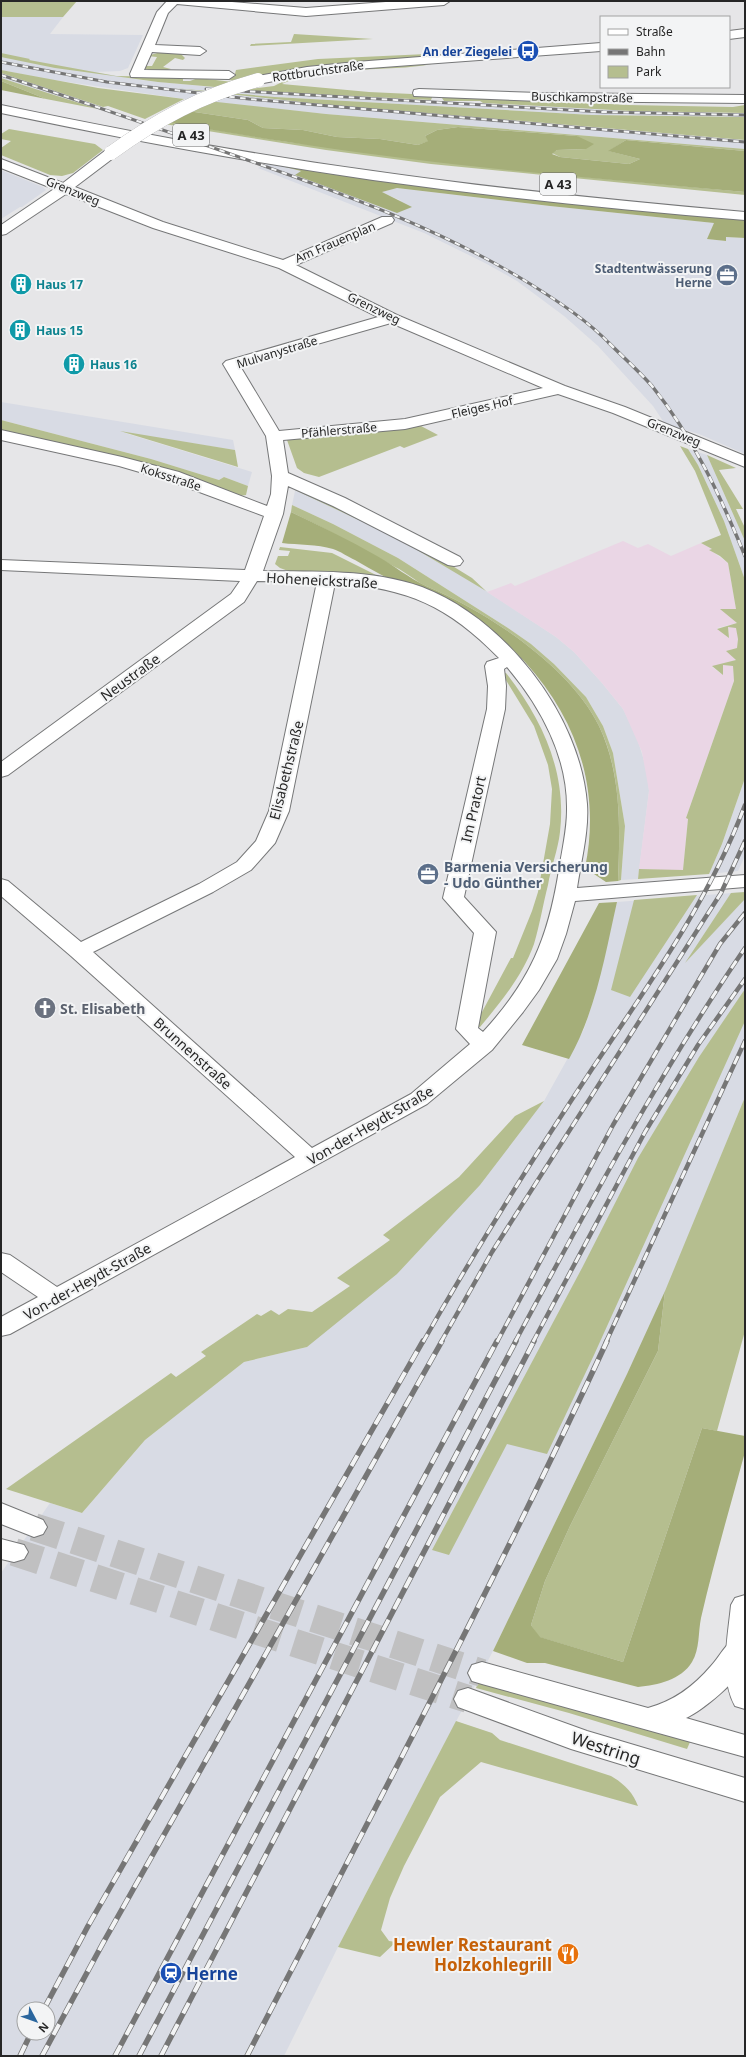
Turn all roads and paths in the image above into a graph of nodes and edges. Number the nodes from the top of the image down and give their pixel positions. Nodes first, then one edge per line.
1 (174, 1) edge
2 (178, 1) edge
3 (444, 1) edge
4 (745, 33) edge
5 (730, 35) edge
6 (600, 47) edge
7 (147, 48) junction
8 (172, 74) junction
9 (229, 74) dead end
10 (419, 93) dead end
11 (745, 99) edge
12 (4, 102) edge
13 (1, 163) edge
14 (441, 171) dead end
15 (452, 185) junction
16 (65, 188) junction
17 (745, 210) edge
18 (745, 216) edge
19 (387, 220) dead end
20 (1, 231) edge
21 (284, 265) junction
22 (392, 318) junction
23 (559, 389) junction
24 (405, 424) joint
25 (1, 435) edge
26 (274, 436) junction
27 (745, 462) edge
28 (280, 476) junction
29 (274, 514) junction
30 (454, 562) dead end
31 (1, 565) edge
32 (252, 576) junction
33 (327, 578) junction
34 (511, 660) junction
35 (1, 770) edge
36 (745, 881) edge
37 (1, 885) edge
38 (566, 895) junction
39 (79, 951) junction
40 (484, 1045) junction
41 (311, 1159) junction
42 (1, 1261) edge
43 (56, 1298) junction
44 (1, 1328) edge
45 (1, 1513) edge
46 (34, 1527) tunnel mouth
47 (745, 1605) edge
48 (741, 1647) junction
49 (482, 1673) tunnel mouth
50 (745, 1698) edge
51 (468, 1699) tunnel mouth
52 (648, 1719) junction
53 (745, 1746) edge
54 (745, 1790) edge

1 - 7 main road
2 - 3 main road
4 - 5 main road
6 - 16 main road, Rottbruchstraße, bridge
7 - 8 main road
7 - 8 main road
8 - 9 main road
10 - 11 main road, Buschkampstraße
12 - 14 main road, A 43
12 - 15 main road, A 43
13 - 16 main road, Grenzweg
15 - 17 main road, A 43
15 - 18 main road
16 - 20 main road
16 - 21 main road, Grenzweg
19 - 21 main road, Am Frauenplan
21 - 22 main road, Grenzweg
22 - 23 main road, Grenzweg
22 - 26 main road, Mulvanystraße
23 - 24 main road, Fleiges Hof
23 - 27 main road, Grenzweg
24 - 26 main road, Pfählerstraße
25 - 29 main road, Koksstraße
26 - 28 main road, Mulvanystraße
28 - 29 main road, Mulvanystraße
28 - 30 main road
29 - 32 main road
31 - 32 main road, Hoheneickstraße
32 - 33 main road, Hoheneickstraße
32 - 35 main road, Neustraße
33 - 34 main road, Hoheneickstraße
33 - 39 main road, Elisabethstraße
34 - 38 main road, Hoheneickstraße
34 - 40 main road, Im Pratort
36 - 38 main road
37 - 39 main road, Brunnenstraße
38 - 40 main road, Von-der-Heydt-Straße
39 - 41 main road, Brunnenstraße
40 - 41 main road, Von-der-Heydt-Straße
41 - 43 main road, Von-der-Heydt-Straße
42 - 43 main road
43 - 44 main road, Von-der-Heydt-Straße
45 - 46 main road
47 - 48 main road
48 - 50 main road
48 - 52 main road
49 - 52 main road
51 - 54 main road, Westring
52 - 53 main road

